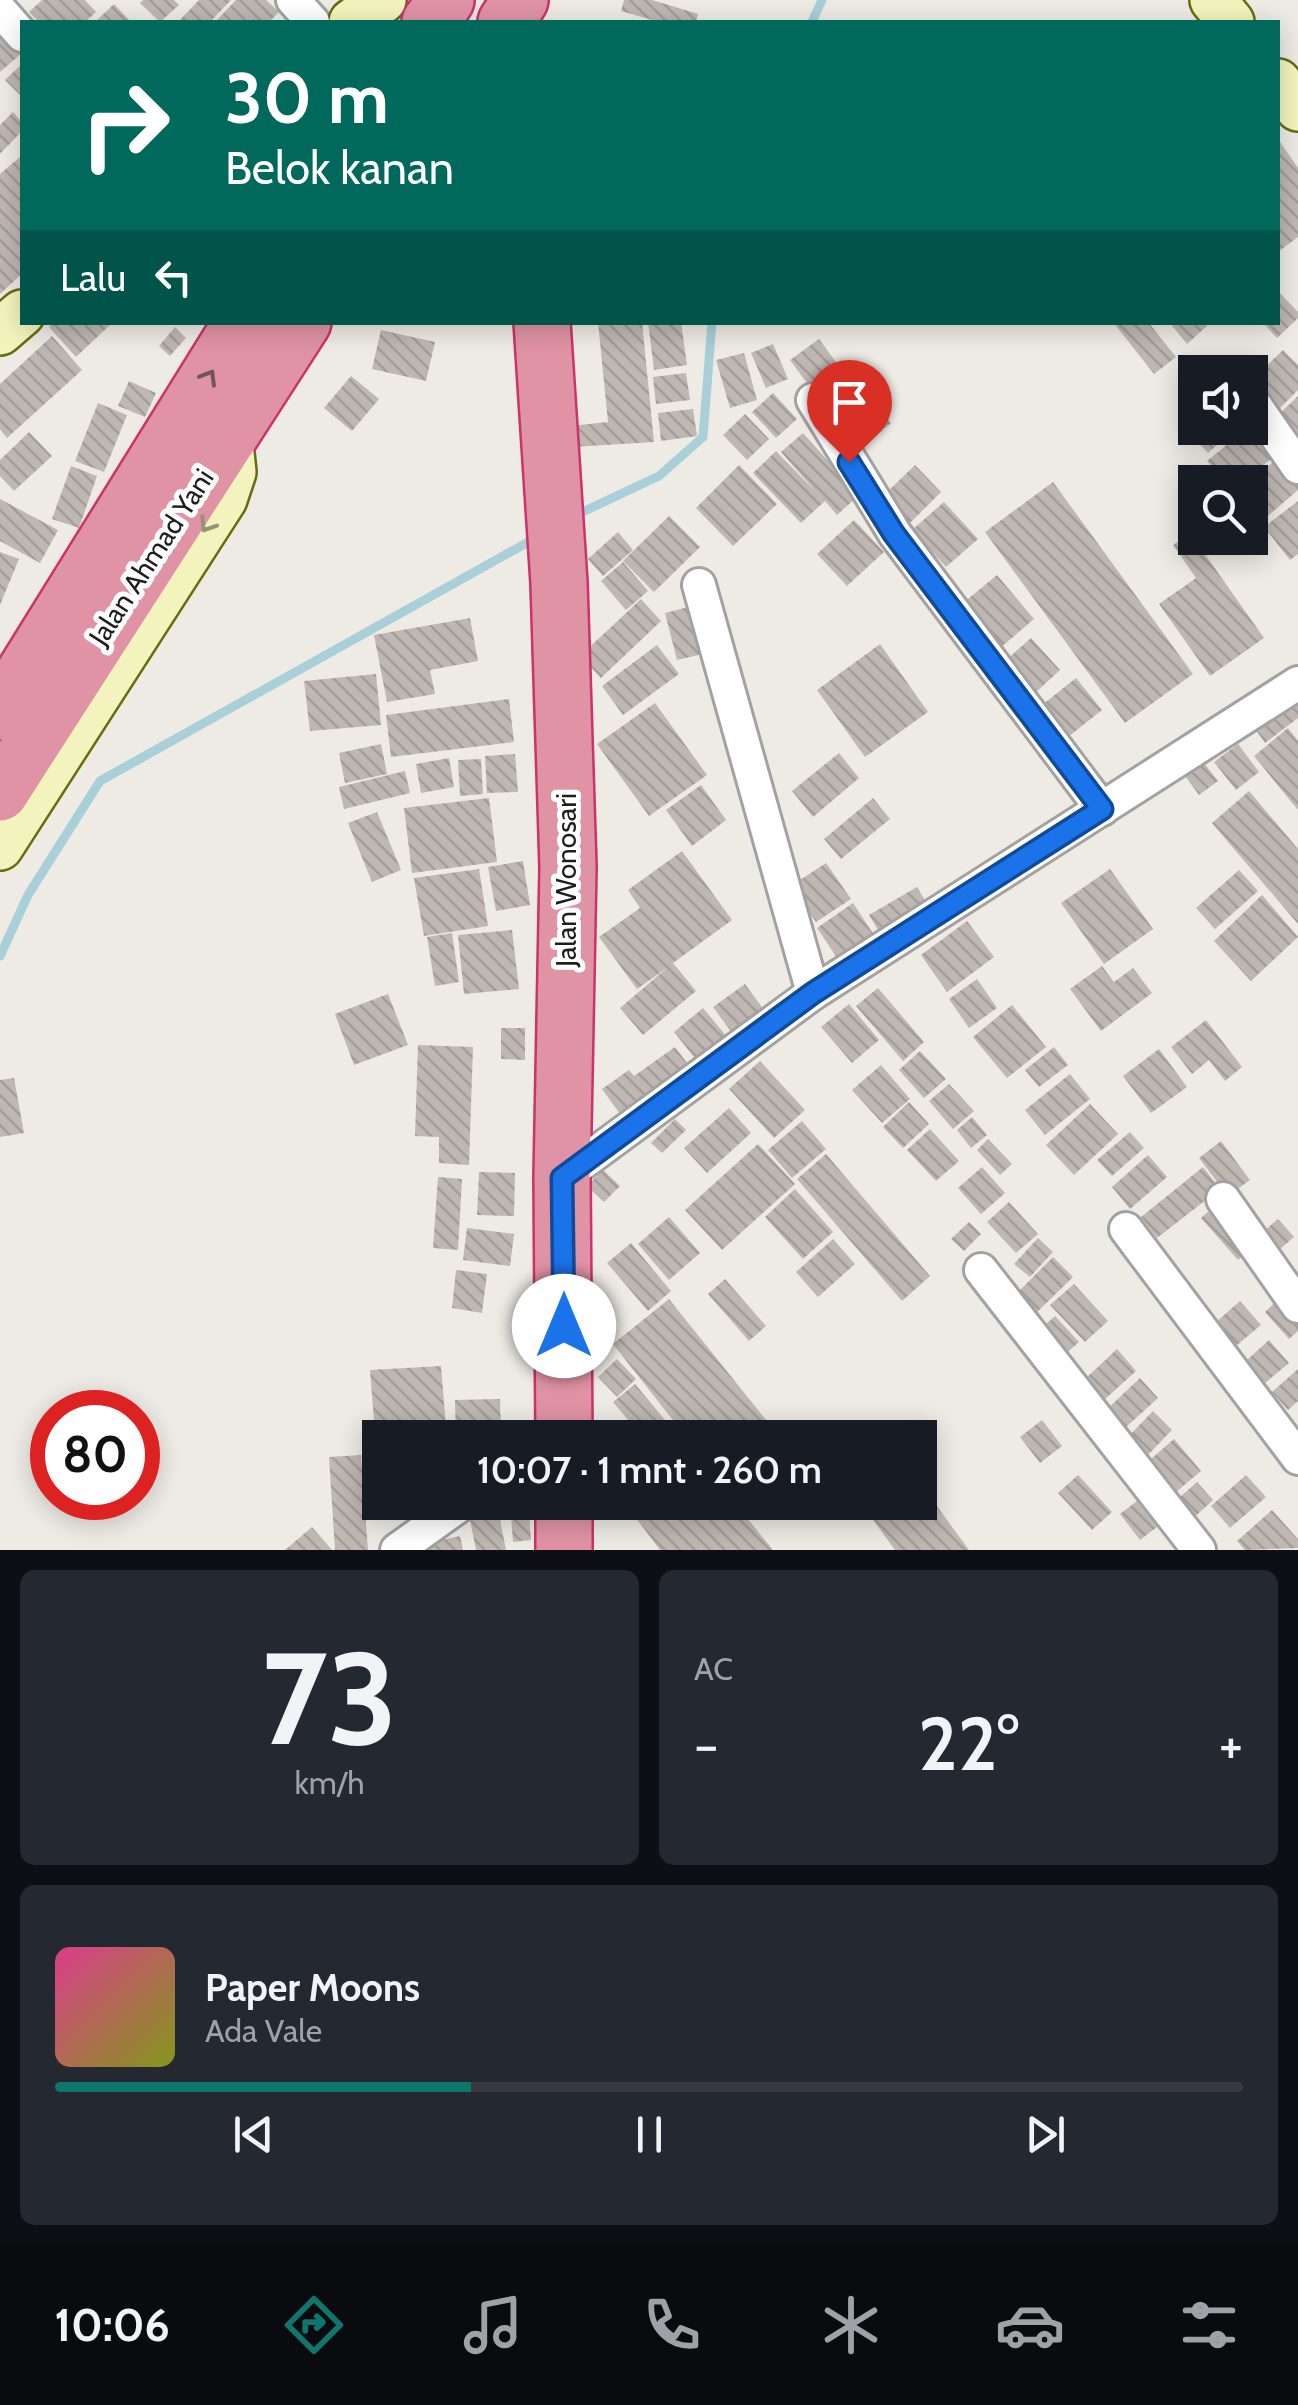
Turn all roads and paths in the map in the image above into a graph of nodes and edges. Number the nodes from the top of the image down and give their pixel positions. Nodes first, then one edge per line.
1 (293, 0) edge
2 (383, 0) edge
3 (1213, 0) edge
4 (0, 10) edge
5 (311, 20) edge
6 (355, 20) edge
7 (1229, 20) edge
8 (20, 33) edge
9 (1280, 85) edge
10 (1298, 108) edge
11 (20, 315) edge
12 (241, 325) edge
13 (301, 325) edge
14 (539, 325) edge
15 (0, 332) edge
16 (814, 400) dead end
17 (1268, 424) edge
18 (202, 433) junction
19 (1298, 467) edge
20 (698, 584) dead end
21 (0, 662) edge
22 (1296, 689) edge
23 (0, 712) edge
24 (0, 793) edge
25 (1102, 809) junction
26 (0, 847) edge
27 (813, 993) junction
28 (562, 1178) junction
29 (1223, 1199) dead end
30 (1126, 1229) dead end
31 (981, 1270) dead end
32 (1298, 1306) edge
33 (564, 1420) edge
34 (1298, 1458) edge
35 (438, 1520) edge
36 (564, 1520) edge
37 (396, 1550) edge
38 (564, 1550) edge
39 (1199, 1550) edge

1 - 5 street
2 - 6 street
3 - 7 street
4 - 8 street
9 - 10 street
11 - 15 street
18 -> 12 highway, Jalan Ahmad Yani
13 - 18 highway, Jalan Ahmad Yani
14 - 28 highway, Jalan Wonosari
16 - 25 street
17 - 19 street
18 - 21 street
18 - 23 highway, Jalan Ahmad Yani
18 - 24 highway, Jalan Ahmad Yani
18 -> 26 street
20 - 27 street
22 - 25 street
25 - 27 street
27 - 28 street
28 - 33 highway, Jalan Wonosari
29 - 32 street
30 - 34 street
31 - 39 street
35 - 37 street
36 - 38 highway

